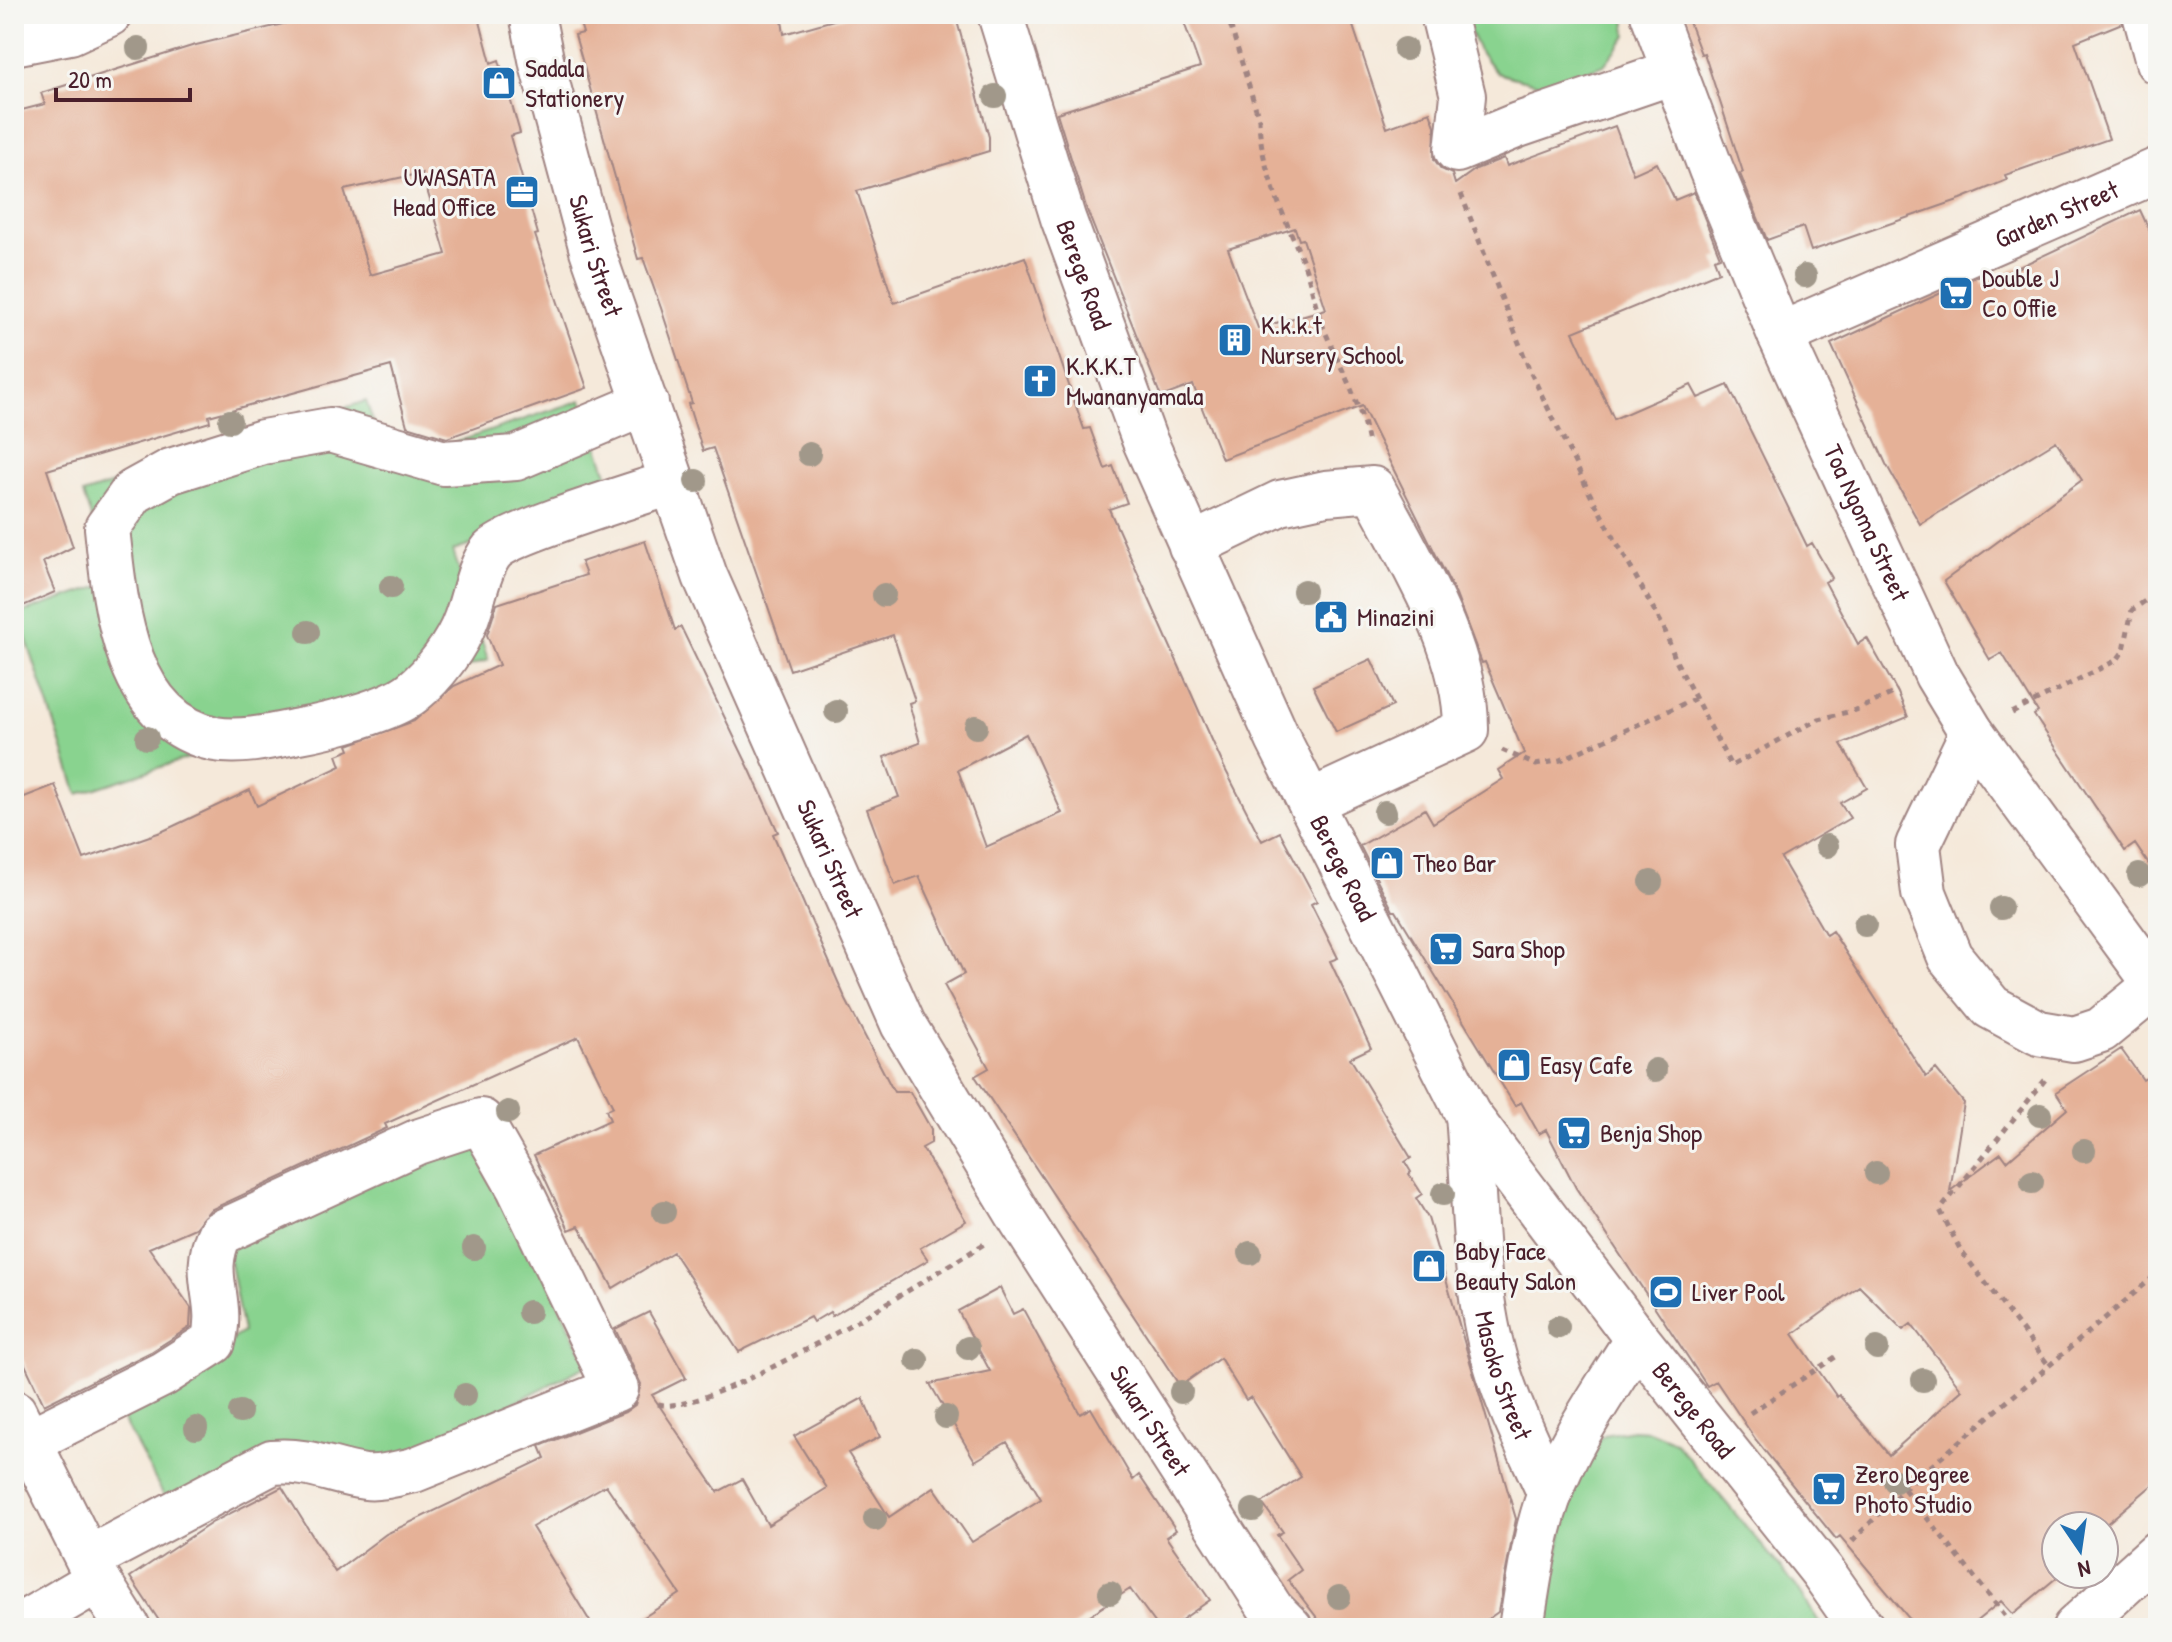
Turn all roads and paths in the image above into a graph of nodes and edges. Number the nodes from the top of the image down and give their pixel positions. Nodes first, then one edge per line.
1 (109, 14) edge
2 (532, 14) edge
3 (1000, 14) edge
4 (1227, 14) edge
5 (1443, 14) edge
6 (1653, 14) edge
7 (2145, 14) edge
8 (14, 43) edge
9 (2158, 62) edge
10 (1673, 72) junction
11 (1457, 150) junction
12 (2158, 170) edge
13 (1780, 335) junction
14 (646, 403) junction
15 (673, 482) junction
16 (1373, 489) junction
17 (1191, 546) junction
18 (2158, 592) edge
19 (1937, 675) junction
20 (1696, 698) junction
21 (1466, 730) junction
22 (1972, 733) junction
23 (1310, 802) junction
24 (2157, 986) edge
25 (2074, 1039) junction
26 (1468, 1115) junction
27 (1022, 1221) junction
28 (2158, 1273) edge
29 (1637, 1339) junction
30 (1837, 1356) dead end
31 (2047, 1363) junction
32 (616, 1389) junction
33 (18, 1422) edge
34 (1715, 1435) junction
35 (1904, 1489) junction
36 (1550, 1494) junction
37 (2158, 1553) edge
38 (94, 1569) junction
39 (1822, 1571) junction
40 (16, 1628) edge
41 (128, 1628) edge
42 (1290, 1628) edge
43 (1521, 1628) edge
44 (1862, 1628) edge
45 (2015, 1628) edge
46 (2075, 1628) edge

1 - 8 street
2 - 14 street, Sukari Street
3 - 17 street, Berege Road
4 - 16 path
5 - 11 street
6 - 10 street, Toa Ngoma Street
7 - 9 street
10 - 11 street
10 - 13 street, Toa Ngoma Street
11 - 20 path
12 - 13 street, Garden Street
13 - 19 street, Toa Ngoma Street
14 - 15 street, Sukari Street
14 - 15 street
15 - 27 street, Sukari Street
16 - 17 street
16 - 21 street
17 - 23 street, Berege Road
18 - 22 path
19 - 20 path
19 - 22 street, Toa Ngoma Street
20 - 21 path
21 - 23 street
22 - 24 street, Toa Ngoma Street
22 - 25 street
23 - 26 street, Berege Road
24 - 25 street
25 - 31 path
26 - 29 street, Berege Road
26 - 36 street, Masoko Street
27 - 32 path
27 - 42 street, Sukari Street
28 - 31 path
29 - 34 street, Berege Road
29 - 36 street
30 - 34 path
31 - 35 path
32 - 33 street
32 - 38 street
33 - 38 street
34 - 39 street, Berege Road
35 - 39 path
35 - 45 path
36 - 43 street
37 - 46 street
38 - 40 street
38 - 41 street
39 - 44 street, Berege Road

